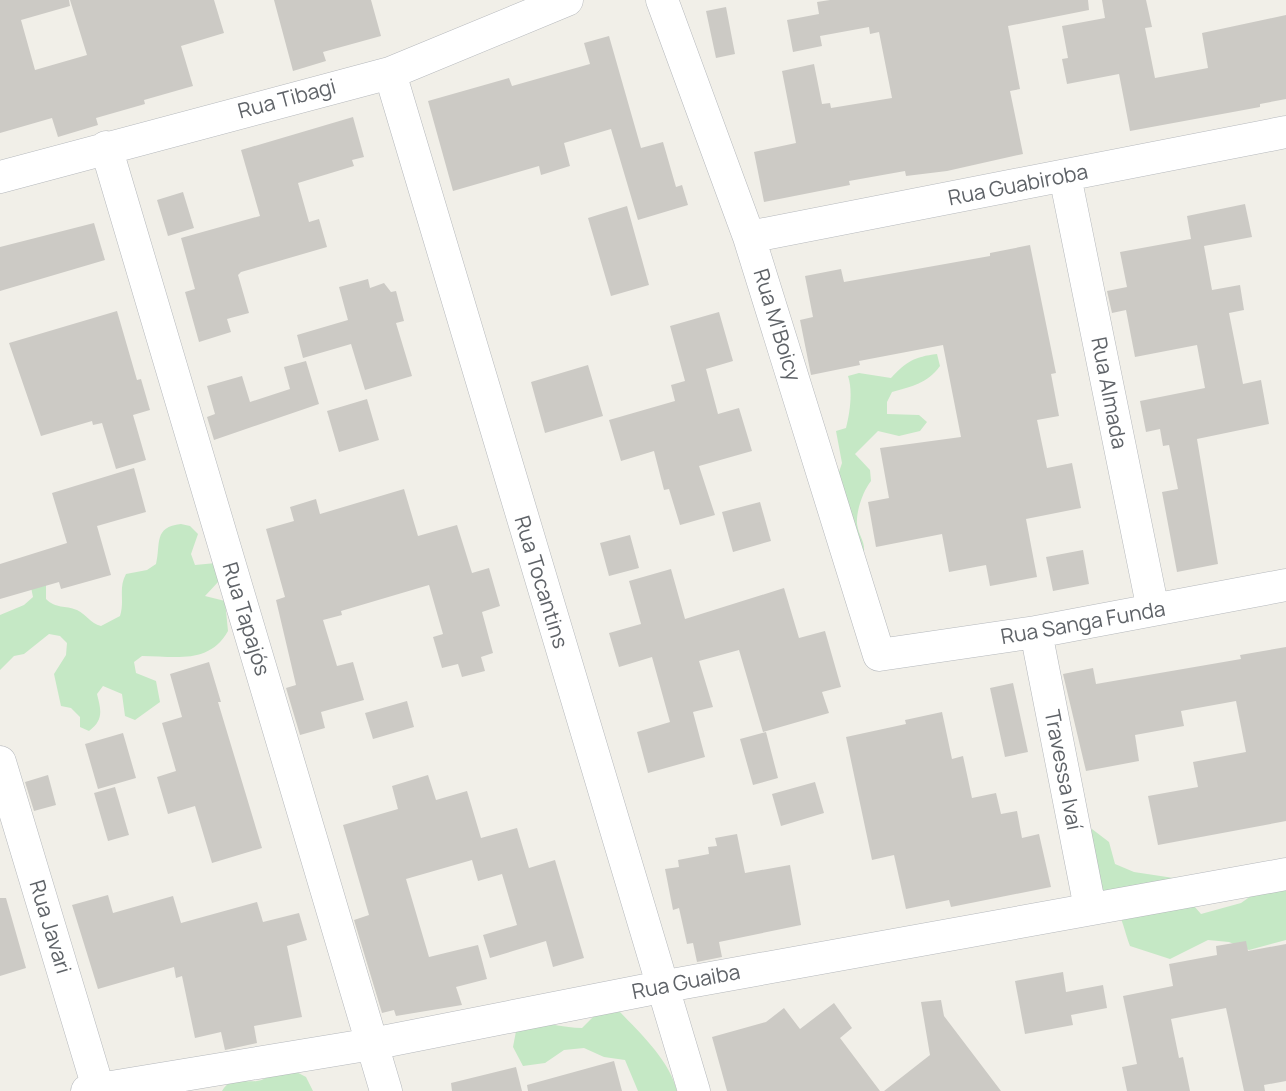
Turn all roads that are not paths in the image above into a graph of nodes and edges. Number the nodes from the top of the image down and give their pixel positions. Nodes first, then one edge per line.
1 (567, 0) edge
2 (662, 0) edge
3 (390, 73) junction
4 (1286, 132) edge
5 (106, 147) junction
6 (1065, 176) junction
7 (0, 177) edge
8 (749, 237) junction
9 (1286, 585) edge
10 (1153, 610) junction
11 (1036, 632) junction
12 (879, 655) joint
13 (0, 762) edge
14 (1286, 874) edge
15 (1090, 908) junction
16 (661, 987) junction
17 (372, 1044) junction
18 (95, 1090) edge
19 (386, 1091) edge
20 (694, 1091) edge

1 - 3 street, Rua Tibagi
2 - 8 street, Rua M'Boicy
3 - 5 street, Rua Tibagi
3 - 16 street, Rua Tocantins
4 - 6 street, Rua Guabiroba
5 - 7 street, Rua Tibagi
5 - 17 street, Rua Tapajós
6 - 8 street, Rua Guabiroba
6 - 10 street, Rua Almada
8 - 12 street, Rua M'Boicy
9 - 10 street, Rua Sanga Funda
10 - 11 street, Rua Sanga Funda
11 - 12 street, Rua Sanga Funda
11 - 15 street, Travessa Ivaí
13 - 18 street, Rua Javari
14 - 15 street, Rua Guaiba
15 - 16 street, Rua Guaiba
16 - 17 street, Rua Guaiba
16 - 20 street, Rua Tocantins
17 - 18 street, Rua Guaiba
17 - 19 street, Rua Tapajós

